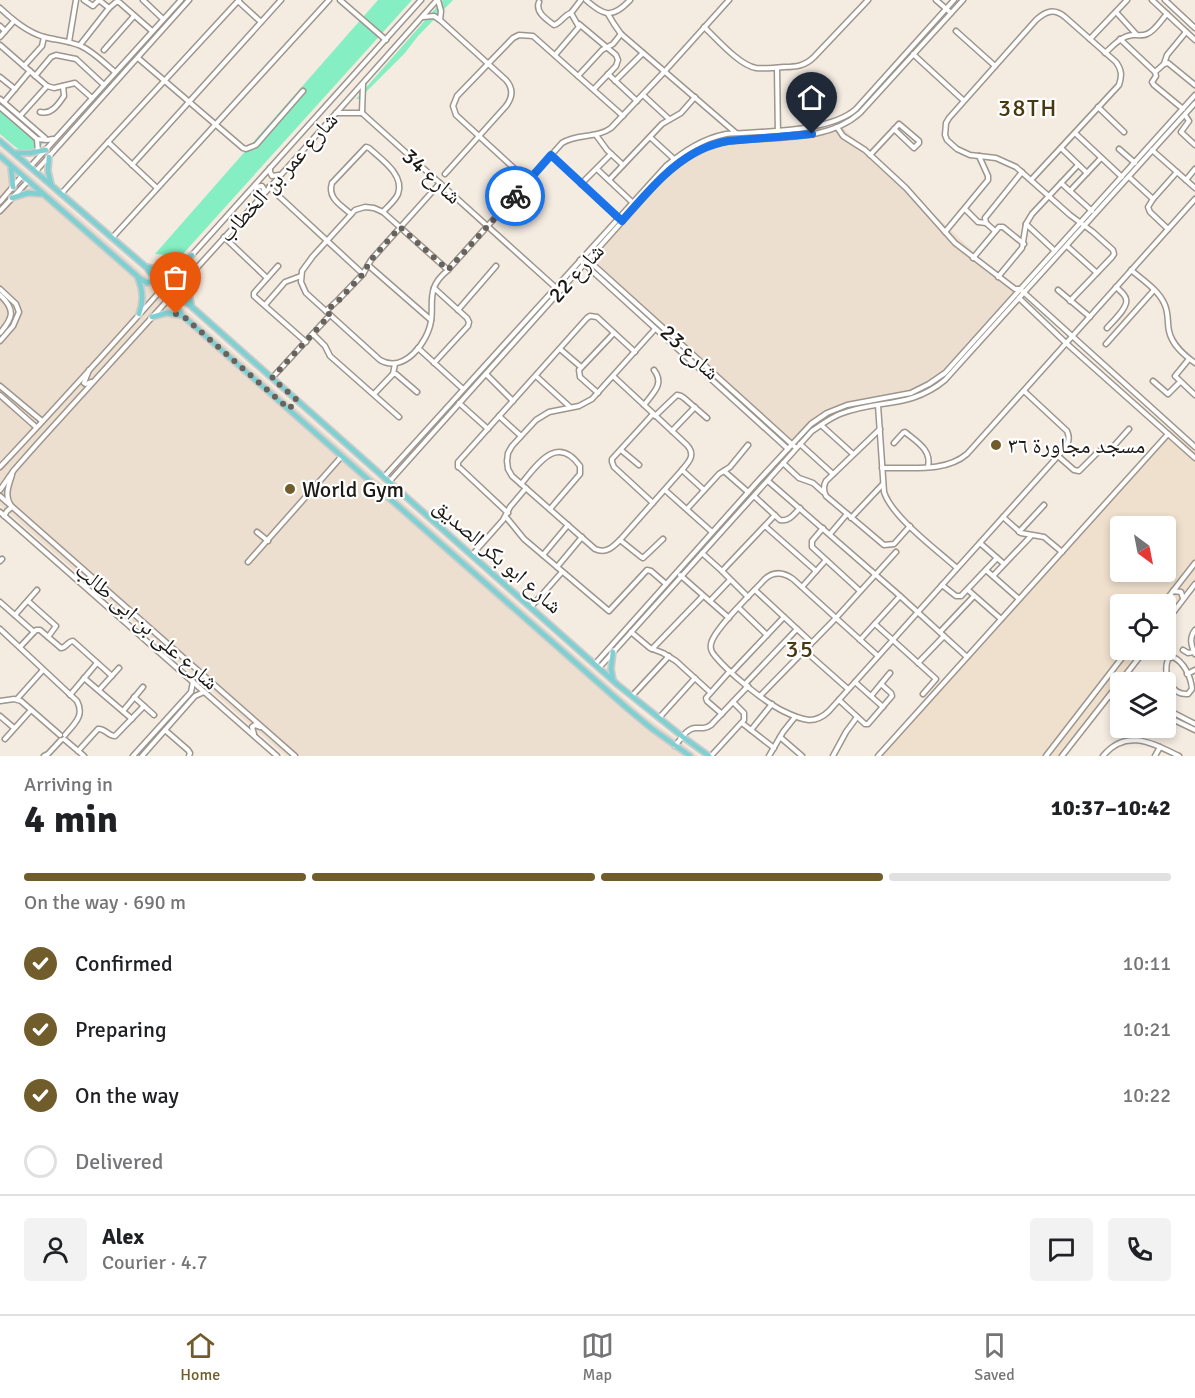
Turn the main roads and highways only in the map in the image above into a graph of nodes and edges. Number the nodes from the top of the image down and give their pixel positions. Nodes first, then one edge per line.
1 (0, 141) edge
2 (42, 152) road end
3 (14, 153) junction
4 (0, 156) edge
5 (48, 158) road end
6 (10, 165) junction
7 (51, 184) junction
8 (13, 187) road end
9 (42, 194) junction
10 (12, 198) road end
11 (192, 255) road end
12 (146, 267) junction
13 (196, 269) road end
14 (137, 276) junction
15 (192, 307) junction
16 (139, 314) road end
17 (183, 316) junction
18 (152, 317) road end
19 (267, 374) junction
20 (259, 382) junction
21 (297, 400) junction
22 (289, 409) junction
23 (447, 533) junction
24 (440, 542) junction
25 (614, 652) road end
26 (613, 680) junction
27 (690, 756) edge
28 (710, 756) edge

1 - 3 main road
2 - 3 main road
3 - 7 main road
4 - 6 main road
5 - 7 main road
6 - 8 main road
6 - 9 main road
7 - 12 main road
9 - 10 main road
9 - 14 main road
11 - 12 main road
12 - 14 main road
13 - 15 main road
14 - 16 main road
15 - 17 main road
15 - 19 main road, شارع ابو بكر الصديق
17 - 18 main road
17 - 20 main road, شارع ابو بكر الصديق
19 - 20 main road
19 - 21 main road, شارع ابو بكر الصديق
20 - 22 main road, شارع ابو بكر الصديق
21 - 22 main road
21 - 23 main road, شارع ابو بكر الصديق
22 - 24 main road, شارع ابو بكر الصديق
23 - 24 main road
23 - 26 main road, شارع ابو بكر الصديق
24 - 27 main road, شارع ابو بكر الصديق
25 - 26 main road
26 - 28 main road, شارع ابو بكر الصديق

